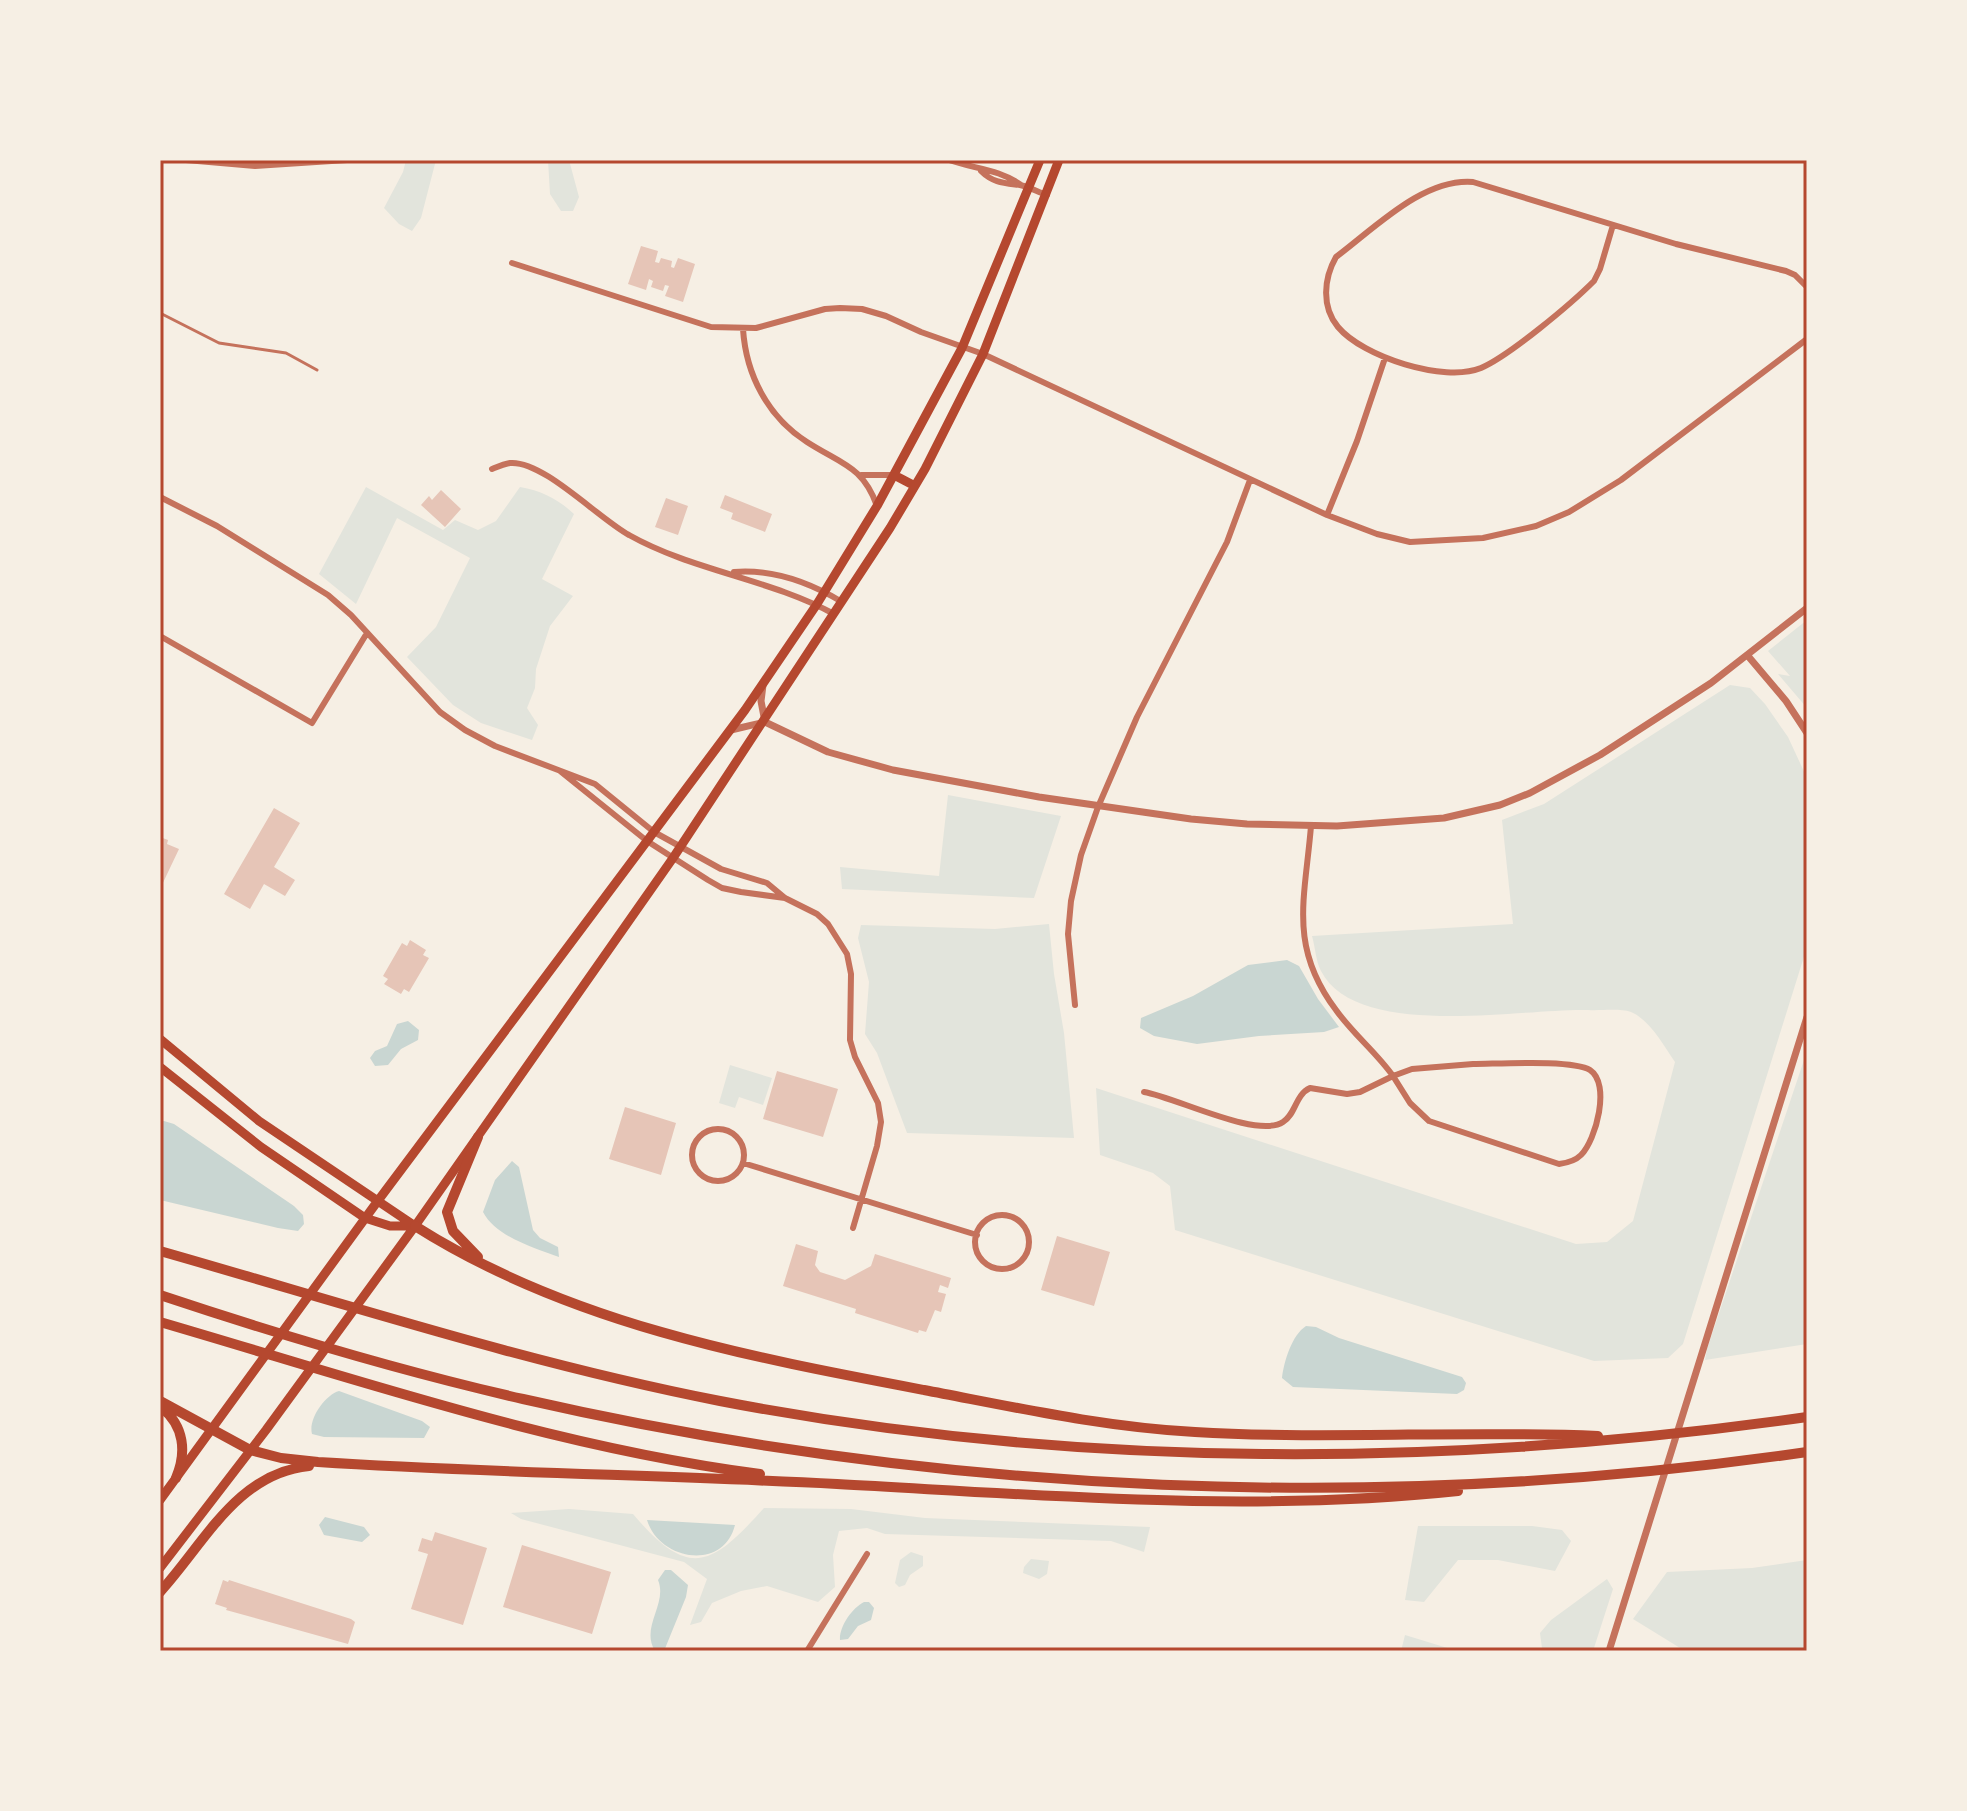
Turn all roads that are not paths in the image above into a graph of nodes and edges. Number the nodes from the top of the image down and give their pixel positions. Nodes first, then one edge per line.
1 (186, 160) edge
2 (347, 160) edge
3 (949, 160) edge
4 (1040, 160) edge
5 (1059, 160) edge
6 (1025, 187) junction
7 (1047, 195) junction
8 (1613, 225) junction
9 (512, 263) dead end
10 (1807, 287) edge
11 (160, 313) edge
12 (743, 329) junction
13 (1807, 339) edge
14 (962, 348) junction
15 (983, 354) junction
16 (1385, 358) junction
17 (317, 370) dead end
18 (492, 469) dead end
19 (861, 475) junction
20 (894, 475) junction
21 (1250, 480) junction
22 (915, 486) junction
23 (160, 497) edge
24 (877, 506) junction
25 (1327, 515) junction
26 (731, 572) junction
27 (824, 592) junction
28 (842, 602) junction
29 (817, 604) junction
30 (1807, 608) edge
31 (834, 614) junction
32 (367, 633) junction
33 (160, 636) edge
34 (1748, 656) junction
35 (763, 683) junction
36 (765, 722) junction
37 (731, 730) junction
38 (1807, 733) edge
39 (554, 767) junction
40 (1098, 807) junction
41 (1311, 826) junction
42 (654, 832) junction
43 (647, 841) junction
44 (681, 846) junction
45 (673, 858) junction
46 (785, 898) junction
47 (1075, 1005) dead end
48 (1807, 1017) edge
49 (160, 1039) edge
50 (160, 1067) edge
51 (1393, 1076) junction
52 (1144, 1092) dead end
53 (478, 1137) junction
54 (743, 1163) junction
55 (861, 1200) junction
56 (377, 1202) junction
57 (365, 1218) junction
58 (415, 1226) junction
59 (853, 1228) dead end
60 (977, 1235) junction
61 (160, 1251) edge
62 (485, 1264) junction
63 (160, 1295) edge
64 (160, 1322) edge
65 (160, 1404) edge
66 (1807, 1417) edge
67 (210, 1431) junction
68 (1636, 1437) junction
69 (250, 1450) junction
70 (1807, 1452) edge
71 (363, 1464) junction
72 (176, 1478) junction
73 (1551, 1479) junction
74 (842, 1484) junction
75 (160, 1500) edge
76 (867, 1554) dead end
77 (160, 1568) edge
78 (160, 1592) edge
79 (807, 1651) edge
80 (1609, 1651) edge

1 - 2 street
3 - 6 street
4 - 6 main road
5 - 7 main road
6 - 7 street
6 - 14 main road
7 - 15 main road
8 - 10 street
8 - 16 street
8 - 16 street
9 - 12 street
11 - 17 lane
12 - 14 street
12 - 19 street
13 - 25 street
14 - 15 street
14 - 20 main road
15 - 21 street
15 - 22 main road
16 - 25 street
18 - 26 street
19 - 20 street
19 - 24 street
20 - 22 main road
20 - 24 main road
21 - 25 street
21 - 40 street
22 - 28 main road
23 - 32 street
24 - 27 main road
26 - 27 street
26 - 29 street
27 - 28 street
27 - 29 main road
28 - 31 main road
29 - 31 street
29 - 35 main road
30 - 34 street
31 - 36 main road
32 - 33 street
32 - 39 street
34 - 38 street
34 - 41 street
35 - 36 street
35 - 37 main road
36 - 37 street
36 - 40 street
36 - 44 main road
37 - 42 main road
39 - 42 street
39 - 43 street
40 - 41 street
40 - 47 street
41 - 51 street
42 - 43 main road
42 - 44 street
43 - 45 street
43 - 56 main road
44 - 45 main road
44 - 46 street
45 - 46 street
45 - 53 main road
46 - 55 street
48 - 80 street
49 - 56 main road
50 - 57 main road
51 - 51 street
51 - 52 street
53 - 58 main road
53 - 62 highway
54 - 54 street
54 - 55 street
55 - 59 street
55 - 60 street
56 - 57 main road
56 - 58 main road
57 - 58 main road
57 - 67 main road
58 - 62 highway
58 - 69 main road
60 - 60 street
61 - 68 highway
62 - 68 highway
63 - 73 highway
64 - 74 highway
65 - 67 highway
65 - 72 highway
66 - 68 highway
67 - 69 highway
67 - 72 main road
69 - 71 highway
69 - 77 main road
70 - 73 highway
71 - 74 highway
71 - 78 highway
72 - 75 main road
73 - 74 highway
76 - 79 street

